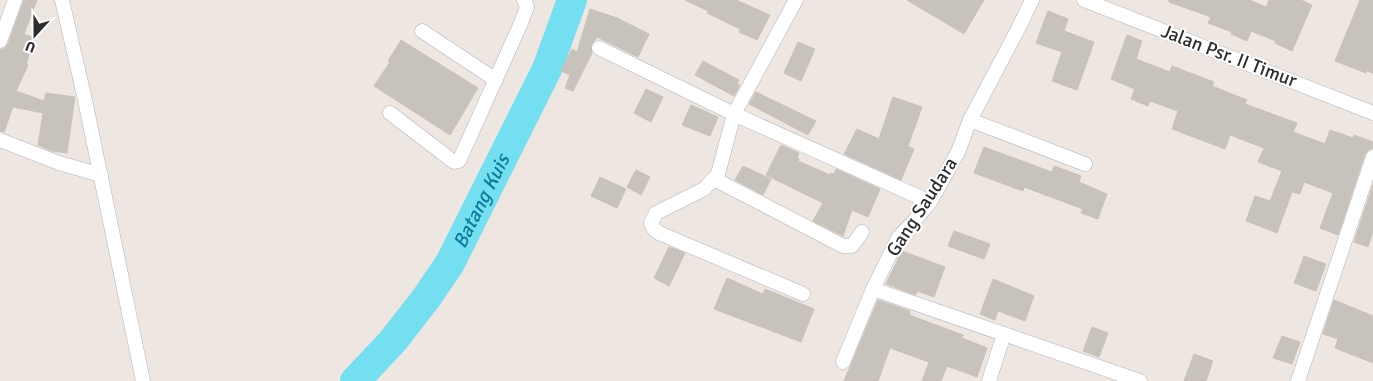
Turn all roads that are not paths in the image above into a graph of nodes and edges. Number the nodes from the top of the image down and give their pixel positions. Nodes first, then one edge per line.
1 (15, 0) edge
2 (62, 0) edge
3 (524, 0) edge
4 (796, 0) edge
5 (1032, 0) edge
6 (1084, 0) edge
7 (422, 31) dead end
8 (0, 41) edge
9 (599, 48) dead end
10 (496, 80) junction
11 (390, 113) dead end
12 (1373, 113) edge
13 (734, 114) junction
14 (970, 120) junction
15 (0, 140) edge
16 (1373, 157) edge
17 (1085, 164) dead end
18 (101, 175) junction
19 (714, 179) junction
20 (930, 202) junction
21 (862, 232) dead end
22 (873, 289) junction
23 (802, 294) dead end
24 (1004, 334) junction
25 (843, 362) dead end
26 (143, 381) edge
27 (989, 381) edge
28 (1140, 381) edge
29 (1298, 381) edge

1 - 8 street
2 - 18 street
3 - 10 street
4 - 13 street
5 - 14 street, Gang Saudara
6 - 12 street, Jalan Psr. II Timur
7 - 10 street
9 - 13 street
10 - 11 street
13 - 19 street
13 - 20 street
14 - 17 street
14 - 20 street, Gang Saudara
15 - 18 street
16 - 29 street
18 - 26 street
19 - 21 street
19 - 23 street
20 - 22 street, Gang Saudara
22 - 24 street
22 - 25 street, Gang Saudara
24 - 27 street
24 - 28 street

